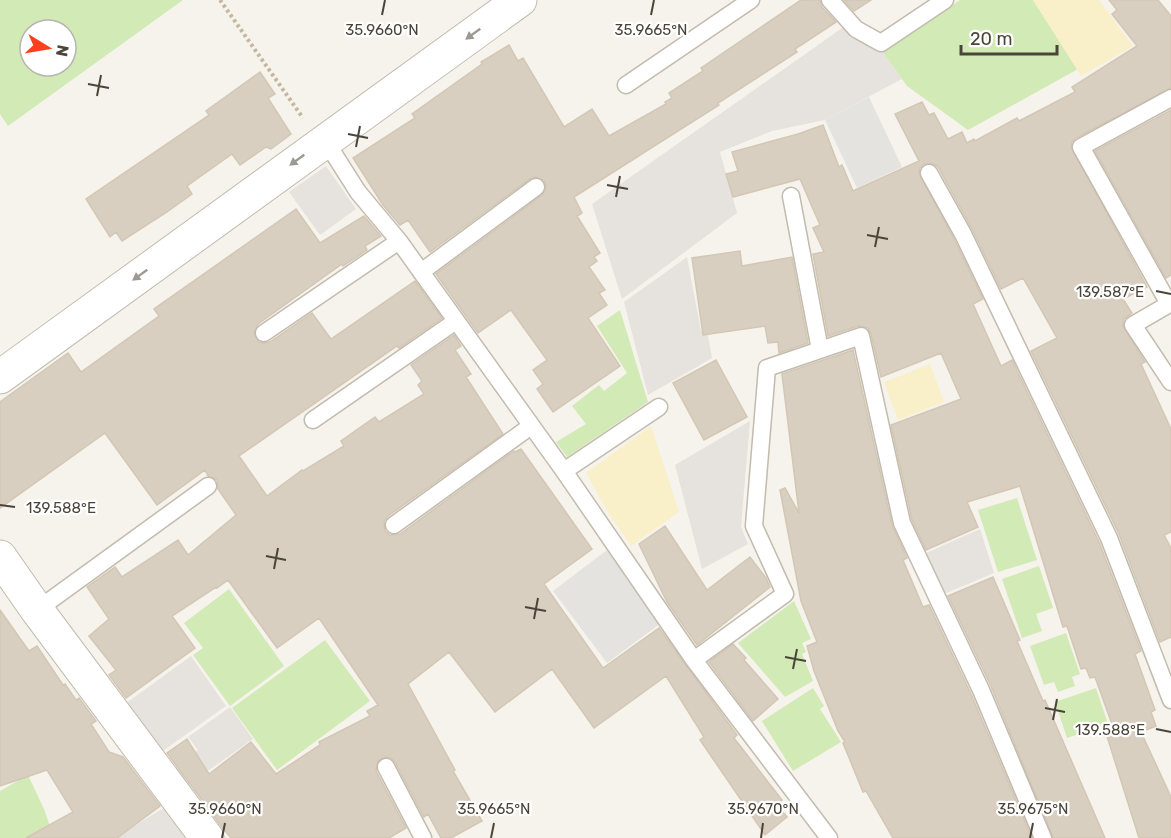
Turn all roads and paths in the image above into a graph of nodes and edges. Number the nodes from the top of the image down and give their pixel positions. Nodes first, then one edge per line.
1 (219, 0) edge
2 (520, 0) edge
3 (751, 0) edge
4 (830, 0) edge
5 (945, 0) edge
6 (626, 85) dead end
7 (1171, 98) edge
8 (323, 142) junction
9 (929, 173) dead end
10 (536, 187) dead end
11 (790, 196) dead end
12 (399, 241) junction
13 (421, 272) junction
14 (1170, 303) edge
15 (456, 321) junction
16 (264, 333) dead end
17 (820, 350) junction
18 (0, 377) edge
19 (1171, 382) edge
20 (659, 407) dead end
21 (313, 420) dead end
22 (531, 426) junction
23 (564, 471) junction
24 (208, 486) dead end
25 (393, 525) dead end
26 (0, 557) edge
27 (37, 610) junction
28 (694, 660) junction
29 (1171, 700) edge
30 (386, 768) dead end
31 (206, 837) edge
32 (423, 838) edge
33 (829, 838) edge
34 (1042, 838) edge

1 - 8 path
2 -> 8 street
3 - 6 lane
4 - 5 lane
7 - 14 lane
8 - 12 lane
8 -> 18 street
9 - 29 lane
10 - 13 lane
11 - 17 lane
12 - 13 lane
12 - 16 lane
13 - 15 lane
14 - 19 lane
15 - 21 lane
15 - 22 lane
17 - 28 lane
17 - 34 lane
20 - 23 lane
22 - 23 lane
22 - 25 lane
23 - 28 lane
24 - 27 lane
26 - 27 street
27 - 31 street
28 - 33 lane
30 - 32 lane

